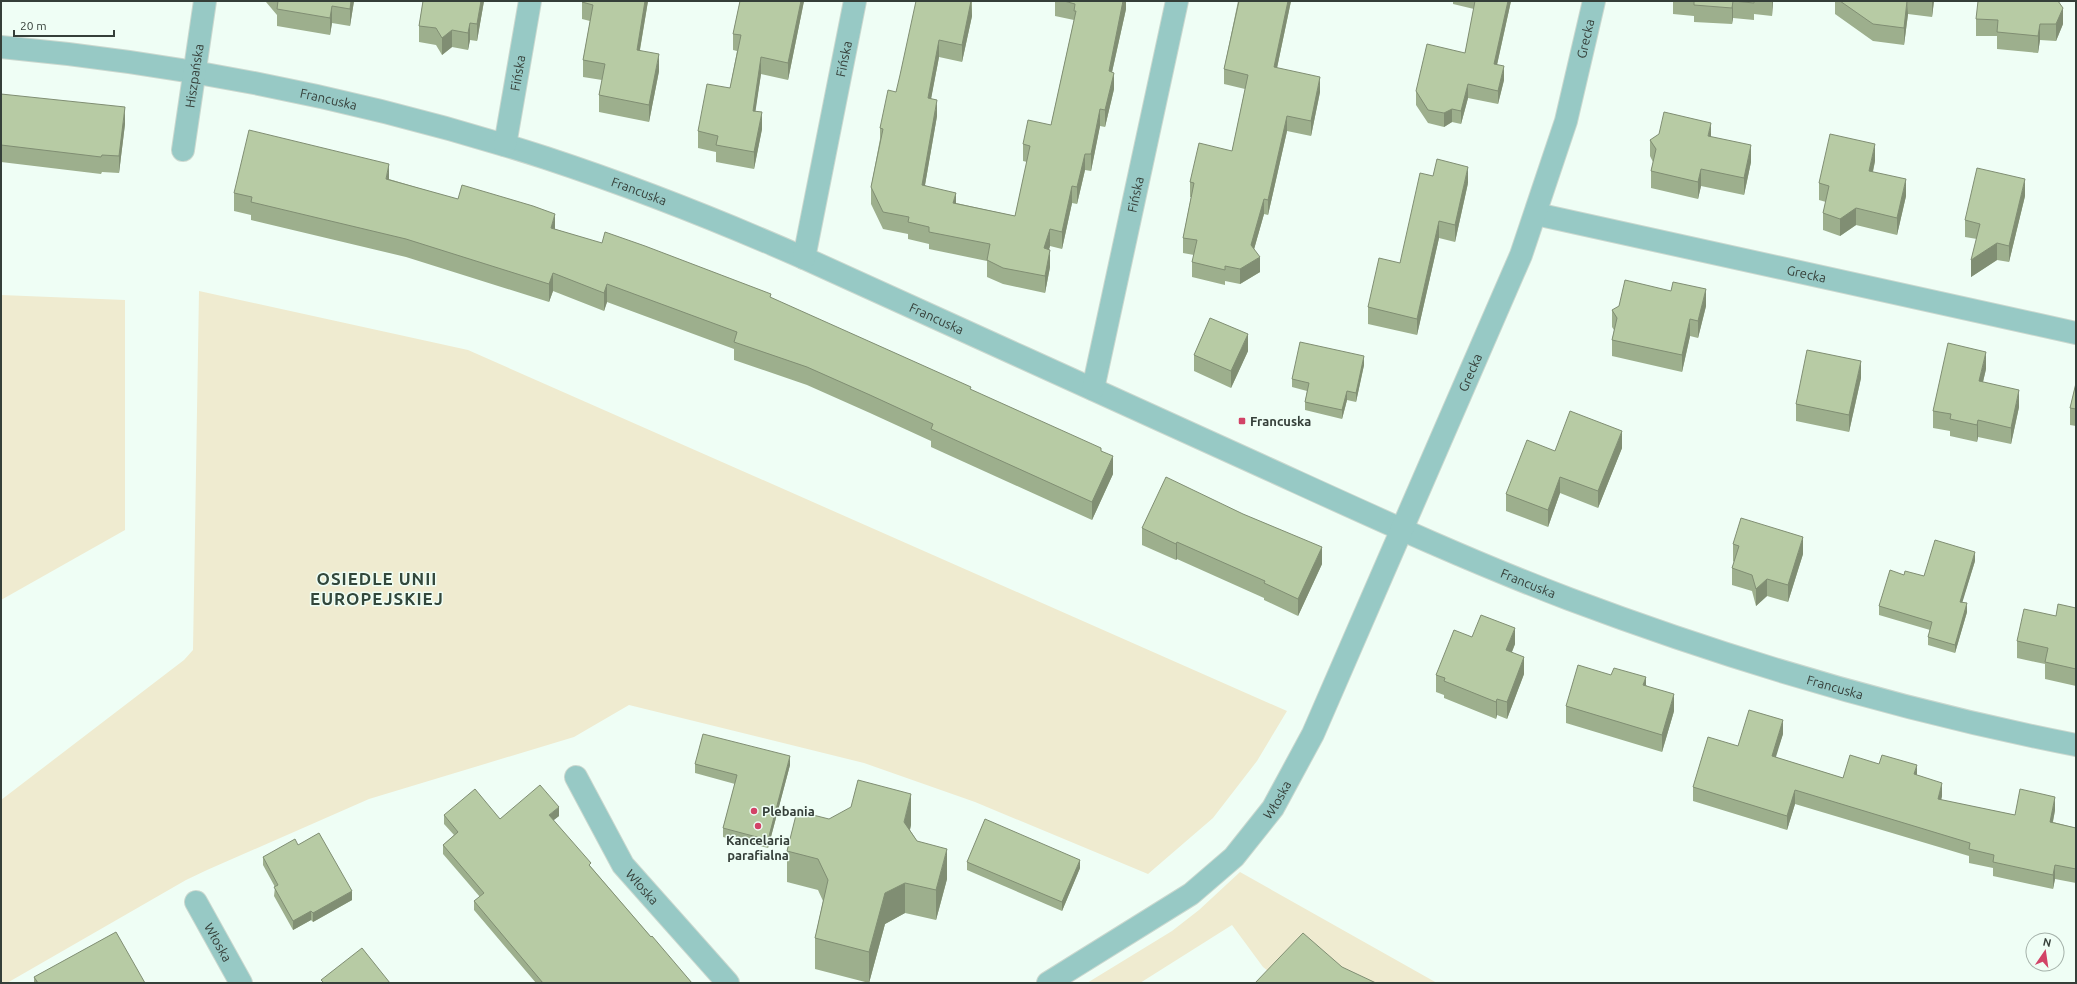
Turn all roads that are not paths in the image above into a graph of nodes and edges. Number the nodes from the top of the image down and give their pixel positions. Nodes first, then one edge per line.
1 (205, 1) edge
2 (530, 1) edge
3 (855, 1) edge
4 (1177, 1) edge
5 (1594, 1) edge
6 (1, 47) edge
7 (195, 72) junction
8 (505, 145) junction
9 (184, 150) dead end
10 (1536, 214) junction
11 (804, 258) junction
12 (2076, 333) edge
13 (1093, 389) junction
14 (1402, 530) junction
15 (2076, 745) edge
16 (576, 777) dead end
17 (196, 902) dead end
18 (241, 983) edge
19 (728, 983) edge
20 (1048, 983) edge

1 - 7 street, Hiszpańska
2 - 8 street, Fińska
3 - 11 street, Fińska
4 - 13 street, Fińska
5 - 10 street, Grecka
6 - 7 street, Francuska
7 - 8 street, Francuska
7 - 9 street, Hiszpańska
8 - 11 street, Francuska
10 - 12 street, Grecka
10 - 14 street, Grecka
11 - 13 street, Francuska
13 - 14 street, Francuska
14 - 15 street, Francuska
14 - 20 street, Włoska
16 - 19 street, Włoska
17 - 18 street, Włoska

